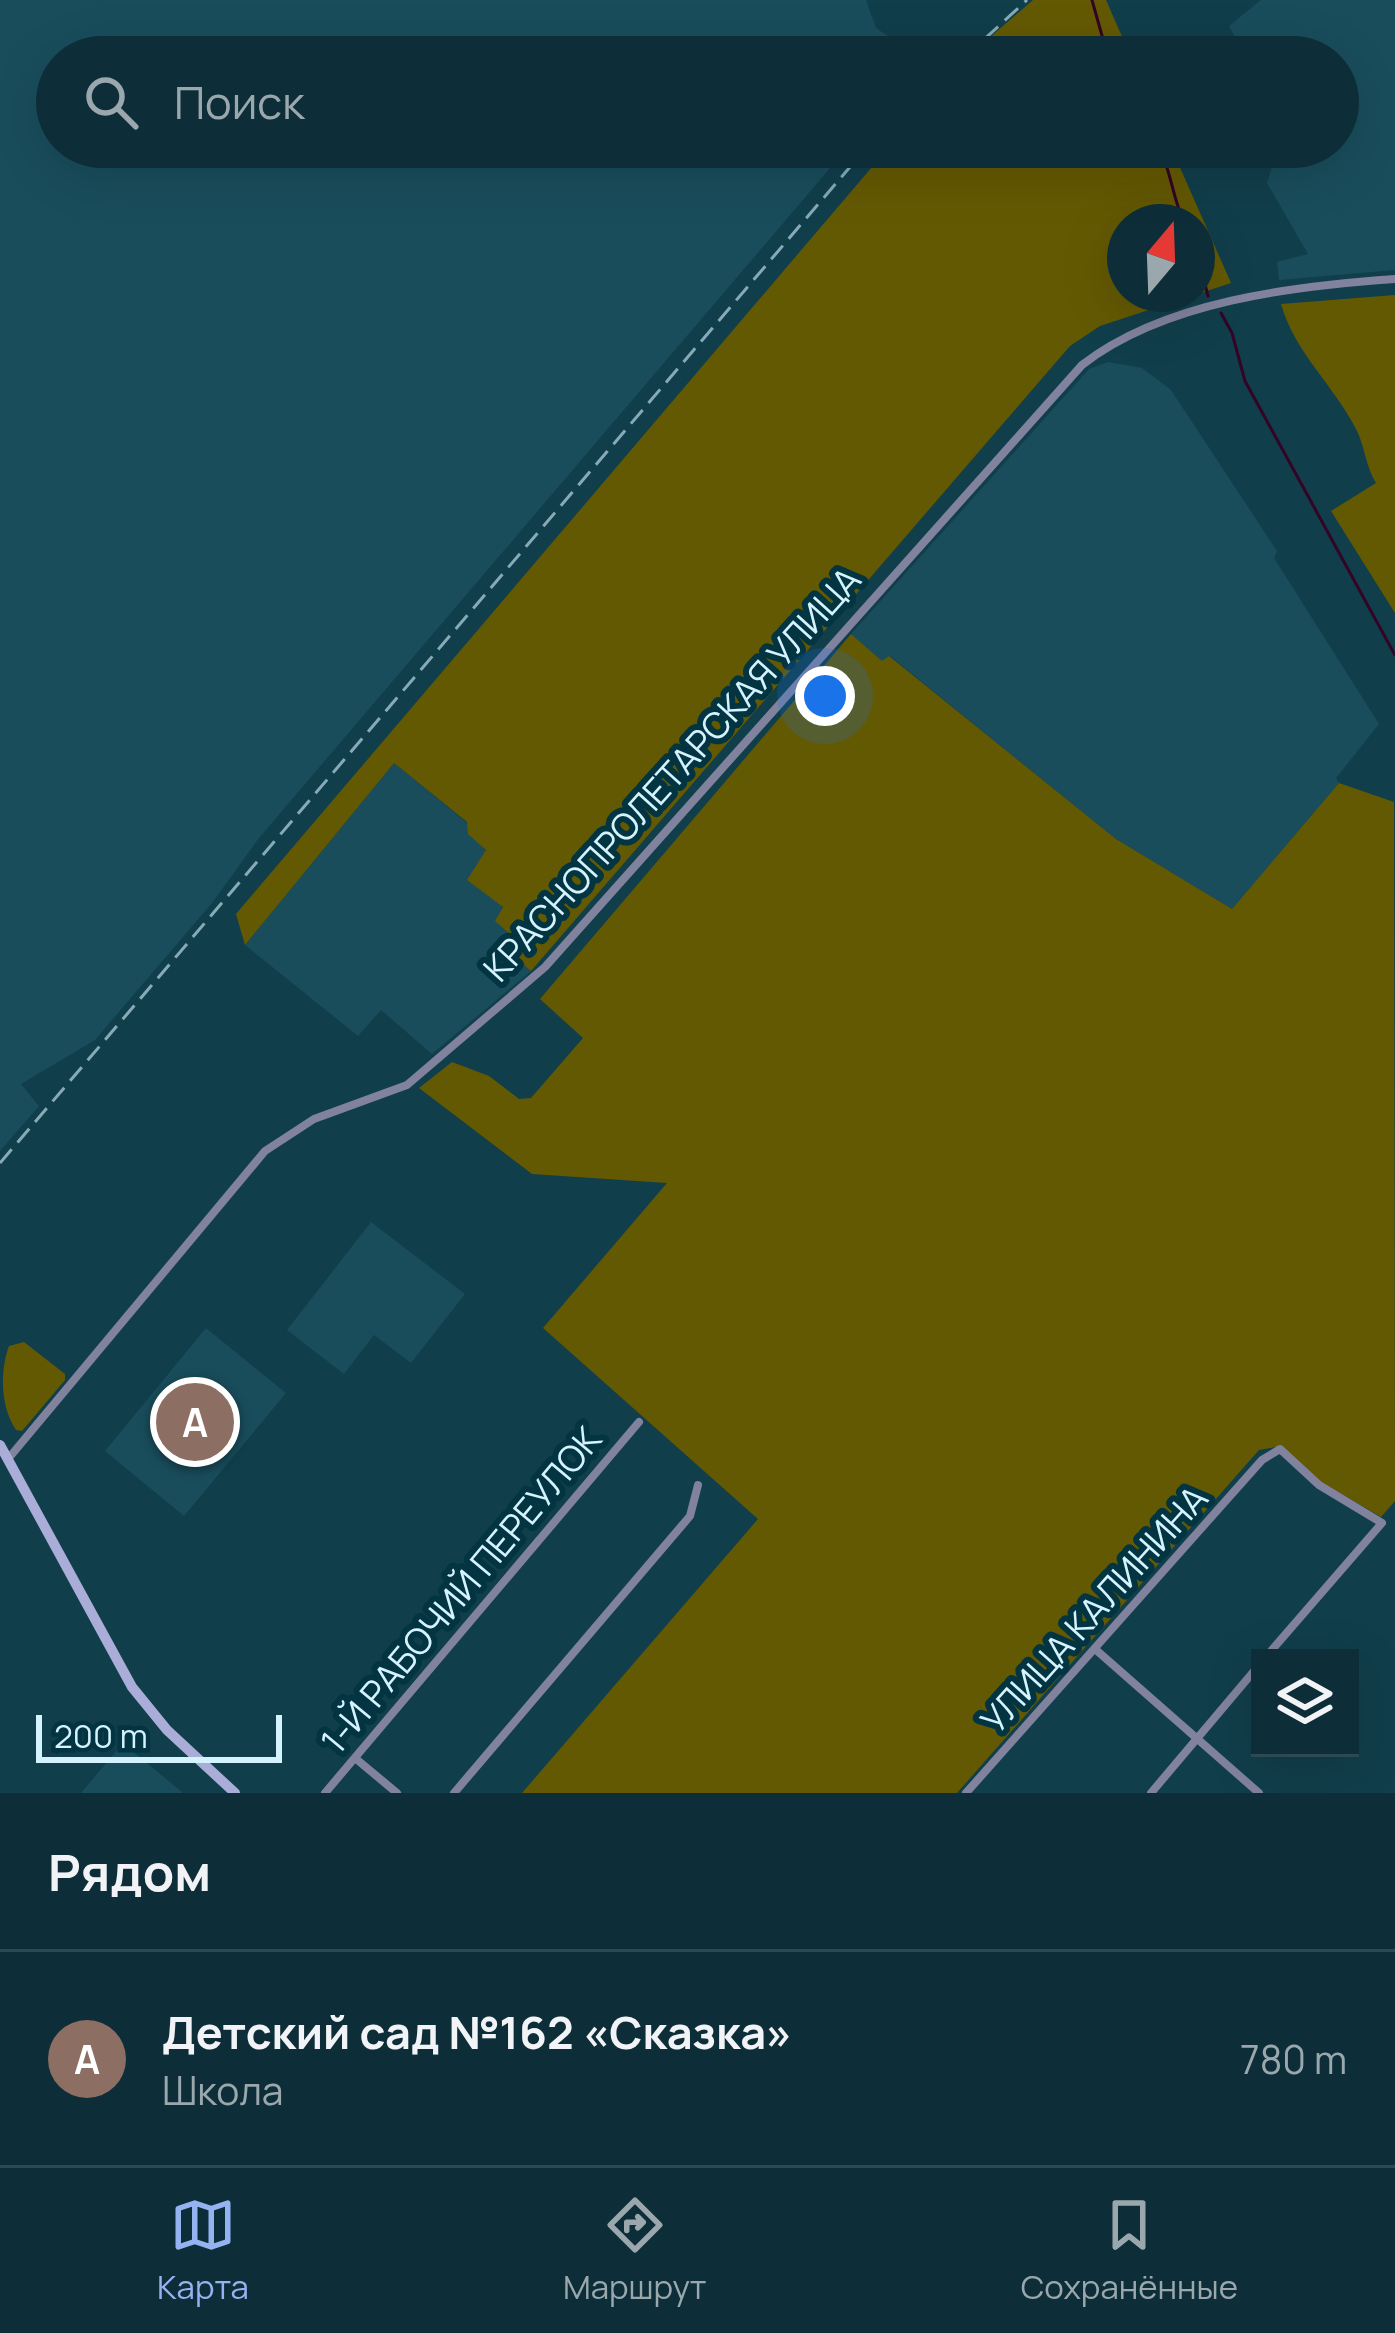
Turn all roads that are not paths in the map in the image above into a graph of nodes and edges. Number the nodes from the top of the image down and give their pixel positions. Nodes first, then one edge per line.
1 (1395, 279) edge
2 (639, 1422) dead end
3 (0, 1445) edge
4 (3, 1464) edge
5 (698, 1485) dead end
6 (1095, 1649) junction
7 (1273, 1649) edge
8 (1251, 1675) edge
9 (1196, 1738) junction
10 (355, 1758) junction
11 (235, 1793) edge
12 (325, 1793) edge
13 (397, 1793) edge
14 (454, 1793) edge
15 (966, 1793) edge
16 (1151, 1793) edge
17 (1259, 1793) edge

1 - 4 street, КРАСНОПРОЛЕТАРСКАЯ УЛИЦА
2 - 10 street, 1-Й РАБОЧИЙ ПЕРЕУЛОК
3 - 4 main road
4 - 11 main road
5 - 14 street
6 - 7 street, УЛИЦА КАЛИНИНА
6 - 9 street
6 - 15 street, УЛИЦА КАЛИНИНА
8 - 9 street
9 - 16 street
9 - 17 street
10 - 12 street, 1-Й РАБОЧИЙ ПЕРЕУЛОК
10 - 13 street

